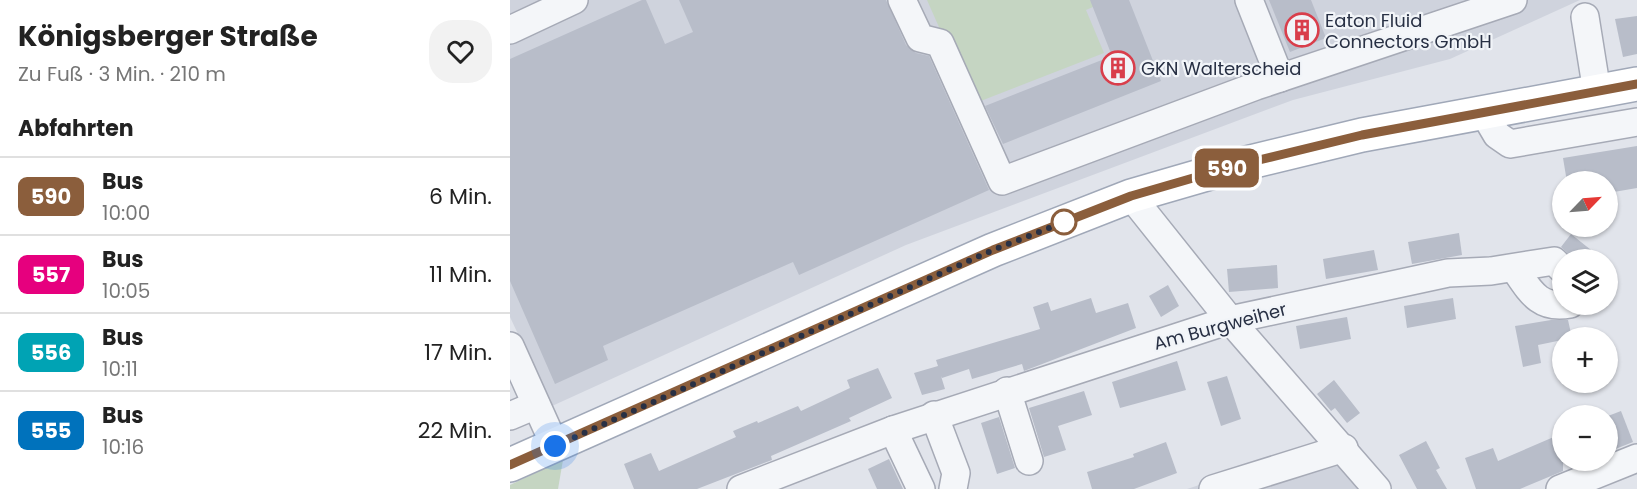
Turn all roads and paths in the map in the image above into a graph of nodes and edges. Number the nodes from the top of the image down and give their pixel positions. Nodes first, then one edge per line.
1 (574, 0) edge
2 (902, 0) edge
3 (1249, 0) edge
4 (1513, 0) edge
5 (1585, 17) dead end
6 (510, 30) edge
7 (1280, 78) junction
8 (1637, 84) edge
9 (1597, 92) junction
10 (1484, 113) junction
11 (1637, 122) edge
12 (1131, 196) junction
13 (1552, 261) edge
14 (1514, 268) junction
15 (1552, 306) edge
16 (1230, 320) junction
17 (510, 346) edge
18 (1007, 391) junction
19 (536, 405) junction
20 (934, 415) junction
21 (510, 416) edge
22 (892, 430) junction
23 (555, 446) junction
24 (1344, 448) junction
25 (1637, 458) edge
26 (1029, 460) dead end
27 (510, 465) edge
28 (741, 489) edge
29 (921, 489) edge
30 (953, 489) edge
31 (1213, 489) edge
32 (1377, 489) edge
33 (1560, 489) edge

1 - 6 street
2 - 7 street
3 - 7 street
4 - 7 street
5 - 9 street
8 - 9 main road
9 - 10 main road
10 - 11 street
10 - 12 main road
12 - 16 street
12 - 23 main road
13 - 14 street, Am Burgweiher
14 - 15 street
14 - 16 street, Am Burgweiher
16 - 18 street, Am Burgweiher
16 - 24 street
17 - 19 street
18 - 20 street, Am Burgweiher
18 - 26 street
19 - 21 street
19 - 23 street
20 - 22 street, Am Burgweiher
20 - 30 street
22 - 28 street, Am Burgweiher
22 - 29 street
23 - 27 main road
24 - 31 street
24 - 32 street
25 - 33 street

